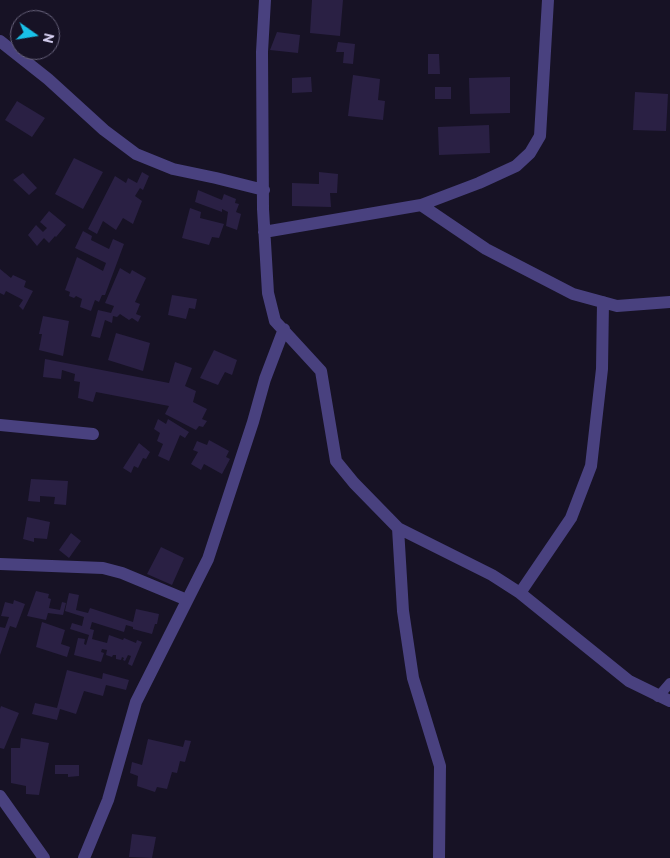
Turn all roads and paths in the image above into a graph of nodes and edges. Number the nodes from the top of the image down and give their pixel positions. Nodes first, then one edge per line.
1 (265, 0) edge
2 (548, 0) edge
3 (0, 41) edge
4 (264, 190) junction
5 (421, 205) junction
6 (264, 232) junction
7 (603, 302) junction
8 (670, 302) edge
9 (284, 329) junction
10 (0, 426) edge
11 (93, 434) dead end
12 (398, 528) junction
13 (0, 564) edge
14 (520, 593) junction
15 (188, 600) junction
16 (670, 682) edge
17 (664, 699) edge
18 (0, 796) edge
19 (44, 858) edge
20 (84, 858) edge
21 (439, 858) edge

1 - 4 street
2 - 5 street
3 - 4 street
4 - 6 street
5 - 6 street
5 - 7 street
6 - 9 street
7 - 8 street
7 - 14 street
9 - 12 street
9 - 15 street
10 - 11 street
12 - 14 street
12 - 21 street
13 - 15 street
14 - 17 street
15 - 20 street
16 - 17 lane
18 - 19 street

